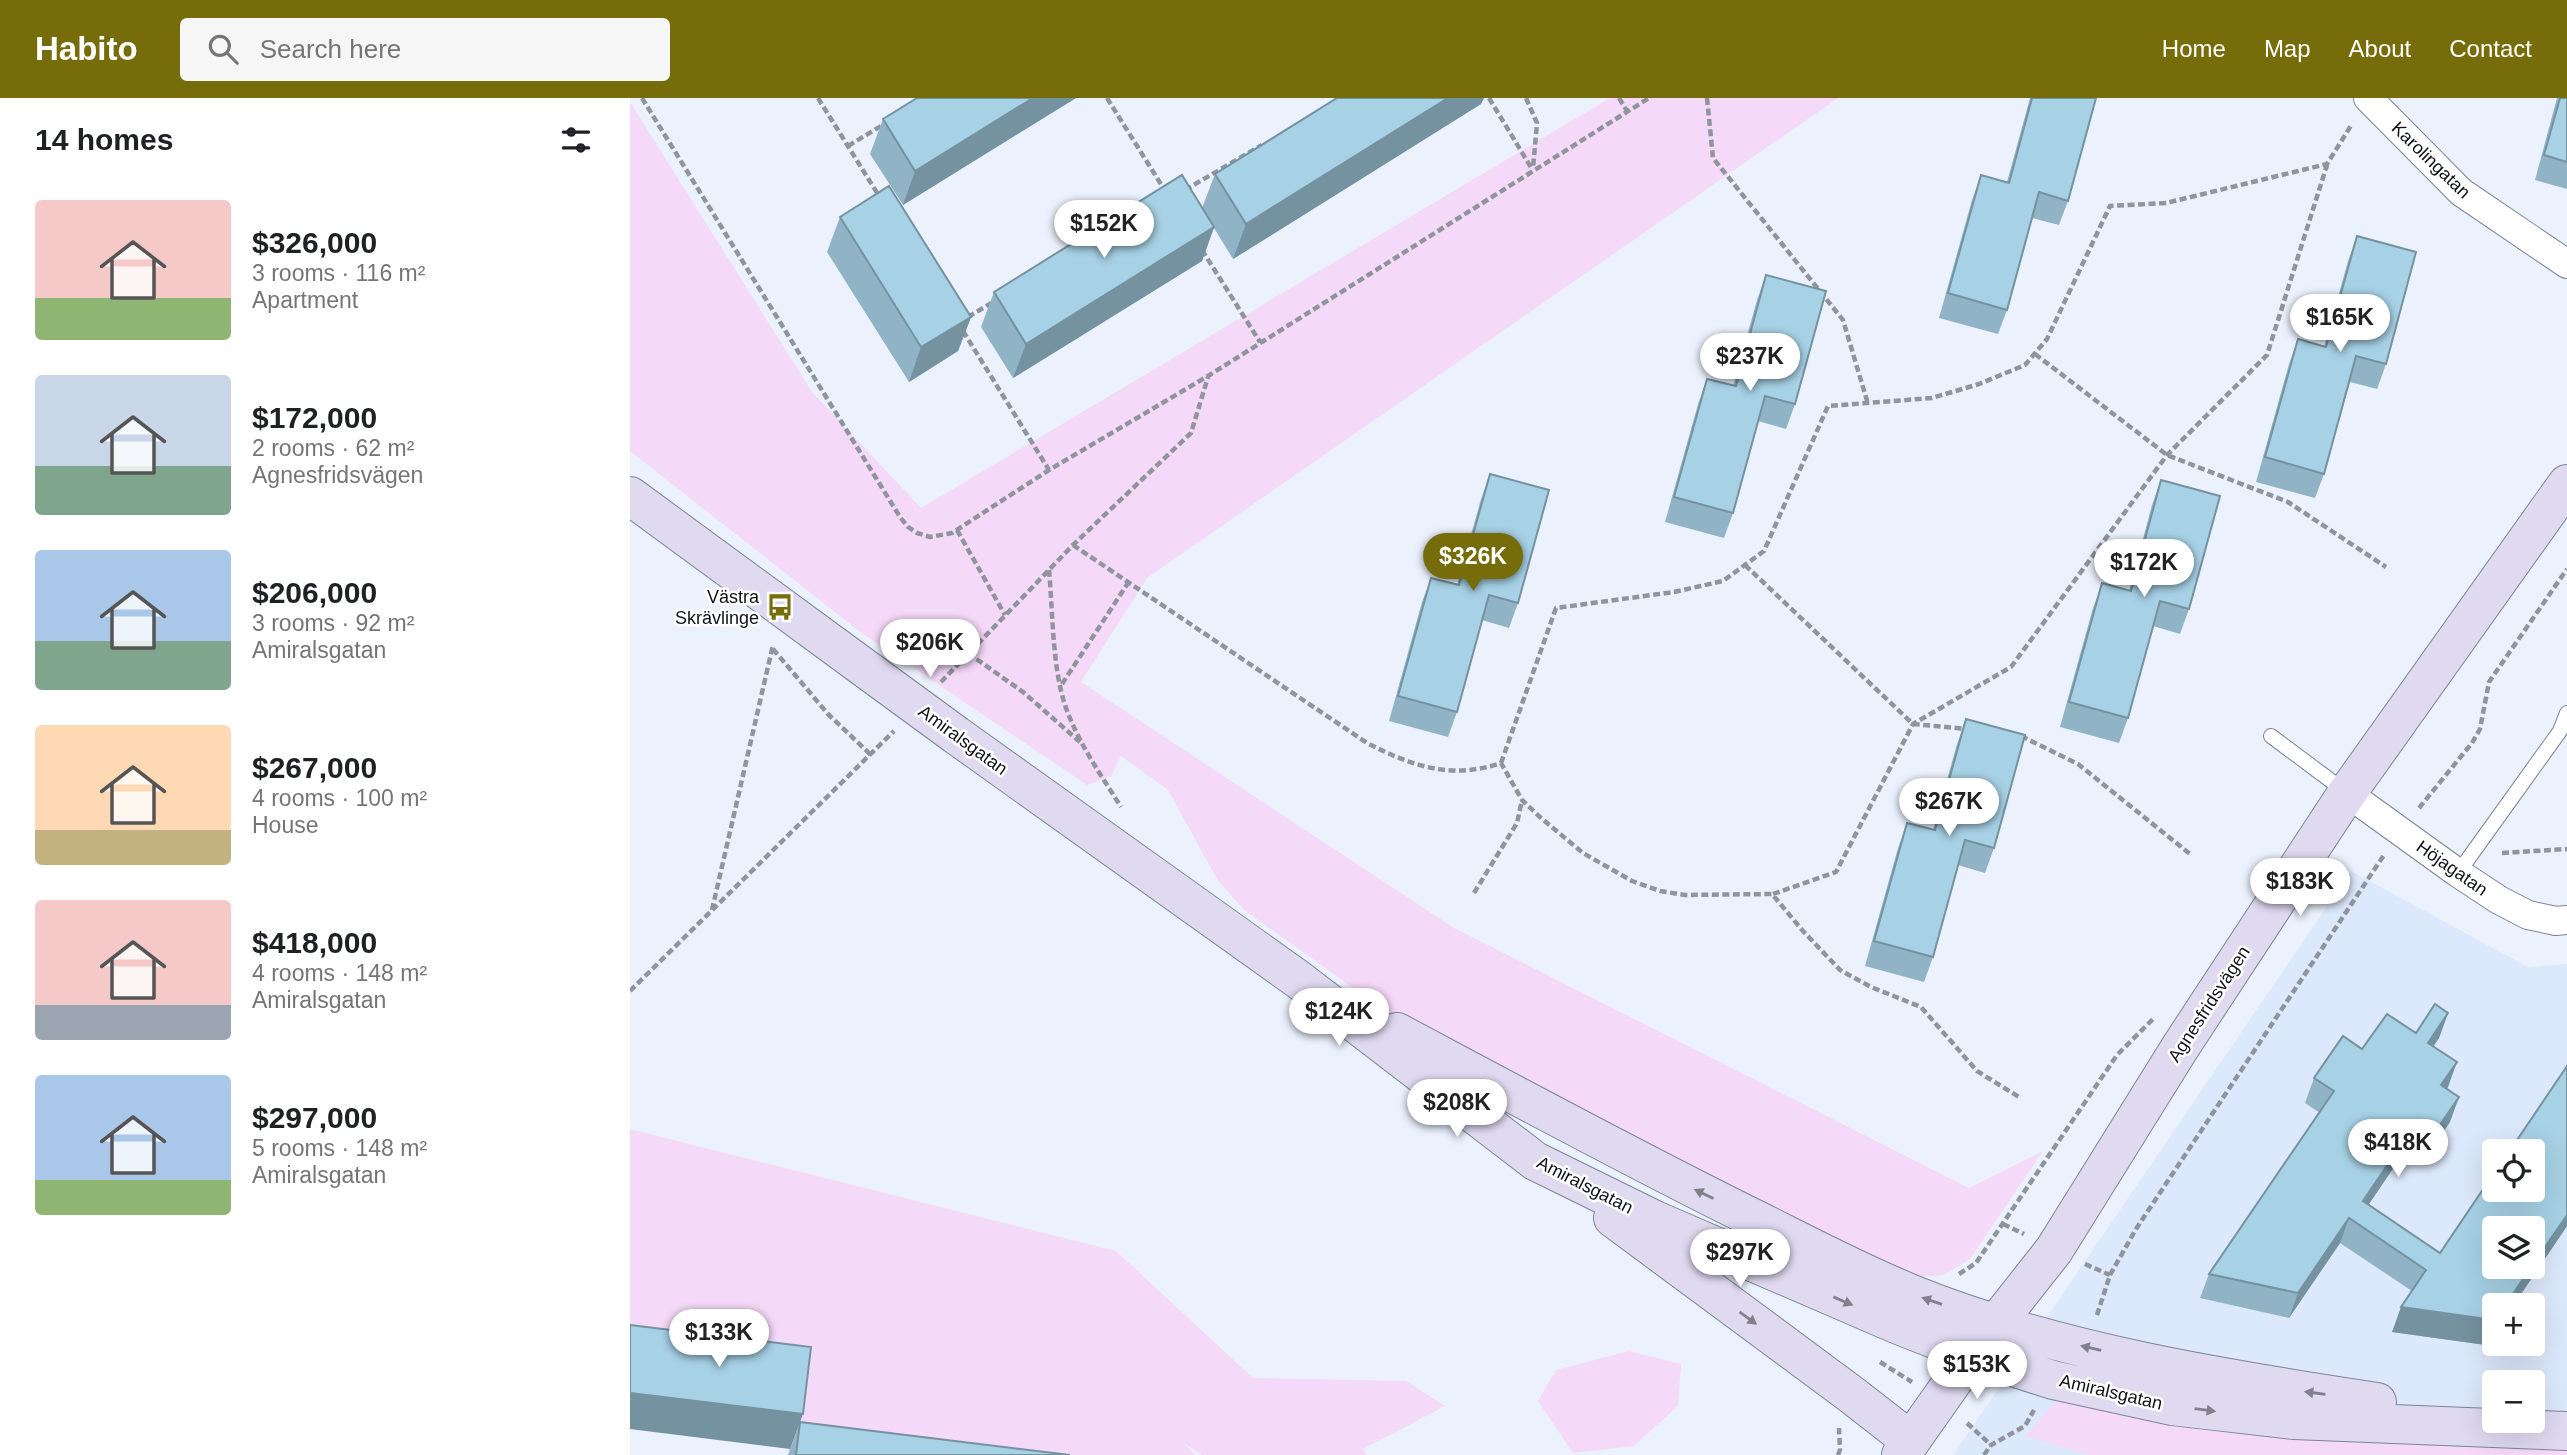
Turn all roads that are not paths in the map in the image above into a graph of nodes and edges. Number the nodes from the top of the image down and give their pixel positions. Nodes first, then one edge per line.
1 (2368, 98) edge
2 (2567, 264) edge
3 (2567, 484) edge
4 (630, 496) edge
5 (2567, 713) edge
6 (2271, 736) dead end
7 (2347, 793) junction
8 (2458, 873) junction
9 (2567, 920) edge
10 (1299, 980) junction
11 (1535, 1161) junction
12 (1997, 1323) junction
13 (1972, 1354) junction
14 (2482, 1417) edge
15 (2545, 1427) edge
16 (2567, 1431) edge
17 (1906, 1448) edge

1 - 2 street, Karolingatan
3 - 7 main road, Agnesfridsvägen
4 - 10 main road, Amiralsgatan, bridge
5 - 8 lane
6 - 7 lane
7 - 8 street, Höjagatan
7 - 12 main road, Agnesfridsvägen
8 - 9 street, Höjagatan
10 - 11 main road, Amiralsgatan
12 -> 10 main road, Amiralsgatan
11 -> 13 main road, Amiralsgatan
11 -> 17 main road
12 - 13 main road, Agnesfridsvägen
14 -> 12 main road, Amiralsgatan
13 -> 16 main road, Amiralsgatan
13 - 17 main road, Agnesfridsvägen
15 - 16 main road, Amiralsgatan

